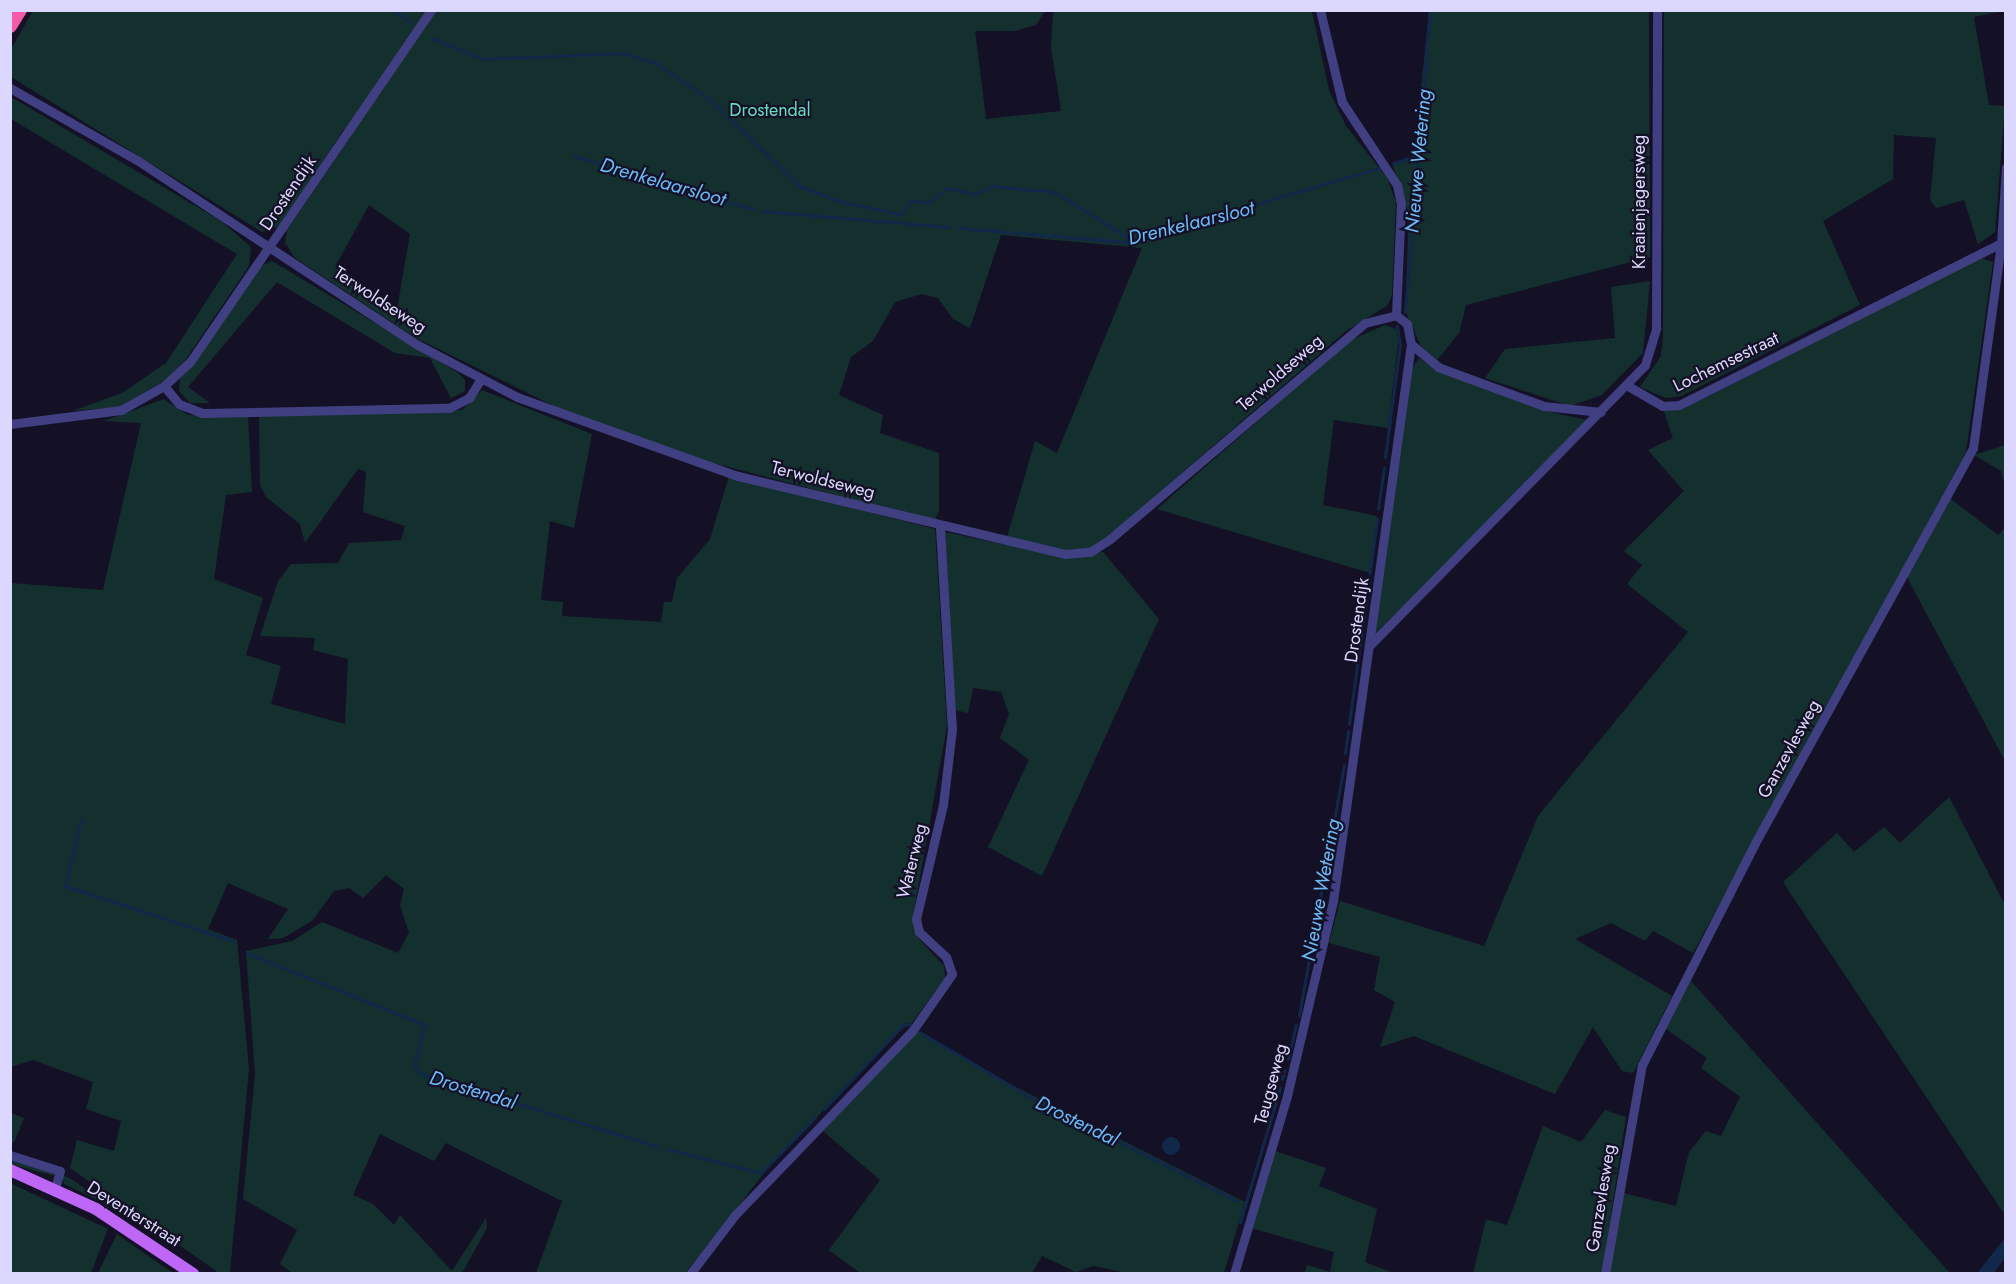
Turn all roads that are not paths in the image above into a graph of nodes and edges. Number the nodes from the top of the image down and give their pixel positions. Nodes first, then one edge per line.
1 (20, 10) edge
2 (431, 10) edge
3 (1320, 10) edge
4 (1657, 10) edge
5 (10, 26) edge
6 (10, 88) edge
7 (2006, 167) edge
8 (2003, 244) edge
9 (271, 248) junction
10 (1400, 318) junction
11 (1411, 344) junction
12 (481, 379) junction
13 (164, 386) junction
14 (1628, 386) junction
15 (1601, 412) junction
16 (10, 424) edge
17 (940, 525) junction
18 (1370, 645) junction
19 (1333, 901) joint
20 (10, 1155) edge
21 (10, 1170) edge
22 (55, 1188) junction
23 (193, 1274) edge
24 (690, 1274) edge
25 (1234, 1274) edge
26 (1605, 1274) edge

1 - 5 highway
2 - 9 street, Drostendijk
3 - 10 street
4 - 14 street, Kraaienjagersweg
6 - 9 street, Terwoldseweg
7 - 8 street
8 - 14 street, Lochemsestraat
8 - 26 street, Ganzevlesweg
9 - 12 street, Terwoldseweg
9 - 13 street, Drostendijk
10 - 11 street
10 - 17 street, Terwoldseweg
11 - 15 street
11 - 18 street, Drostendijk
12 - 13 street
12 - 17 street, Terwoldseweg
13 - 16 street, Drostendijk
14 - 15 street
15 - 18 street
17 - 24 street, Waterweg
18 - 19 street, Drostendijk
19 - 25 street, Teugseweg
20 - 22 street
21 - 22 main road, Deventerstraat
22 - 23 main road, Deventerstraat

